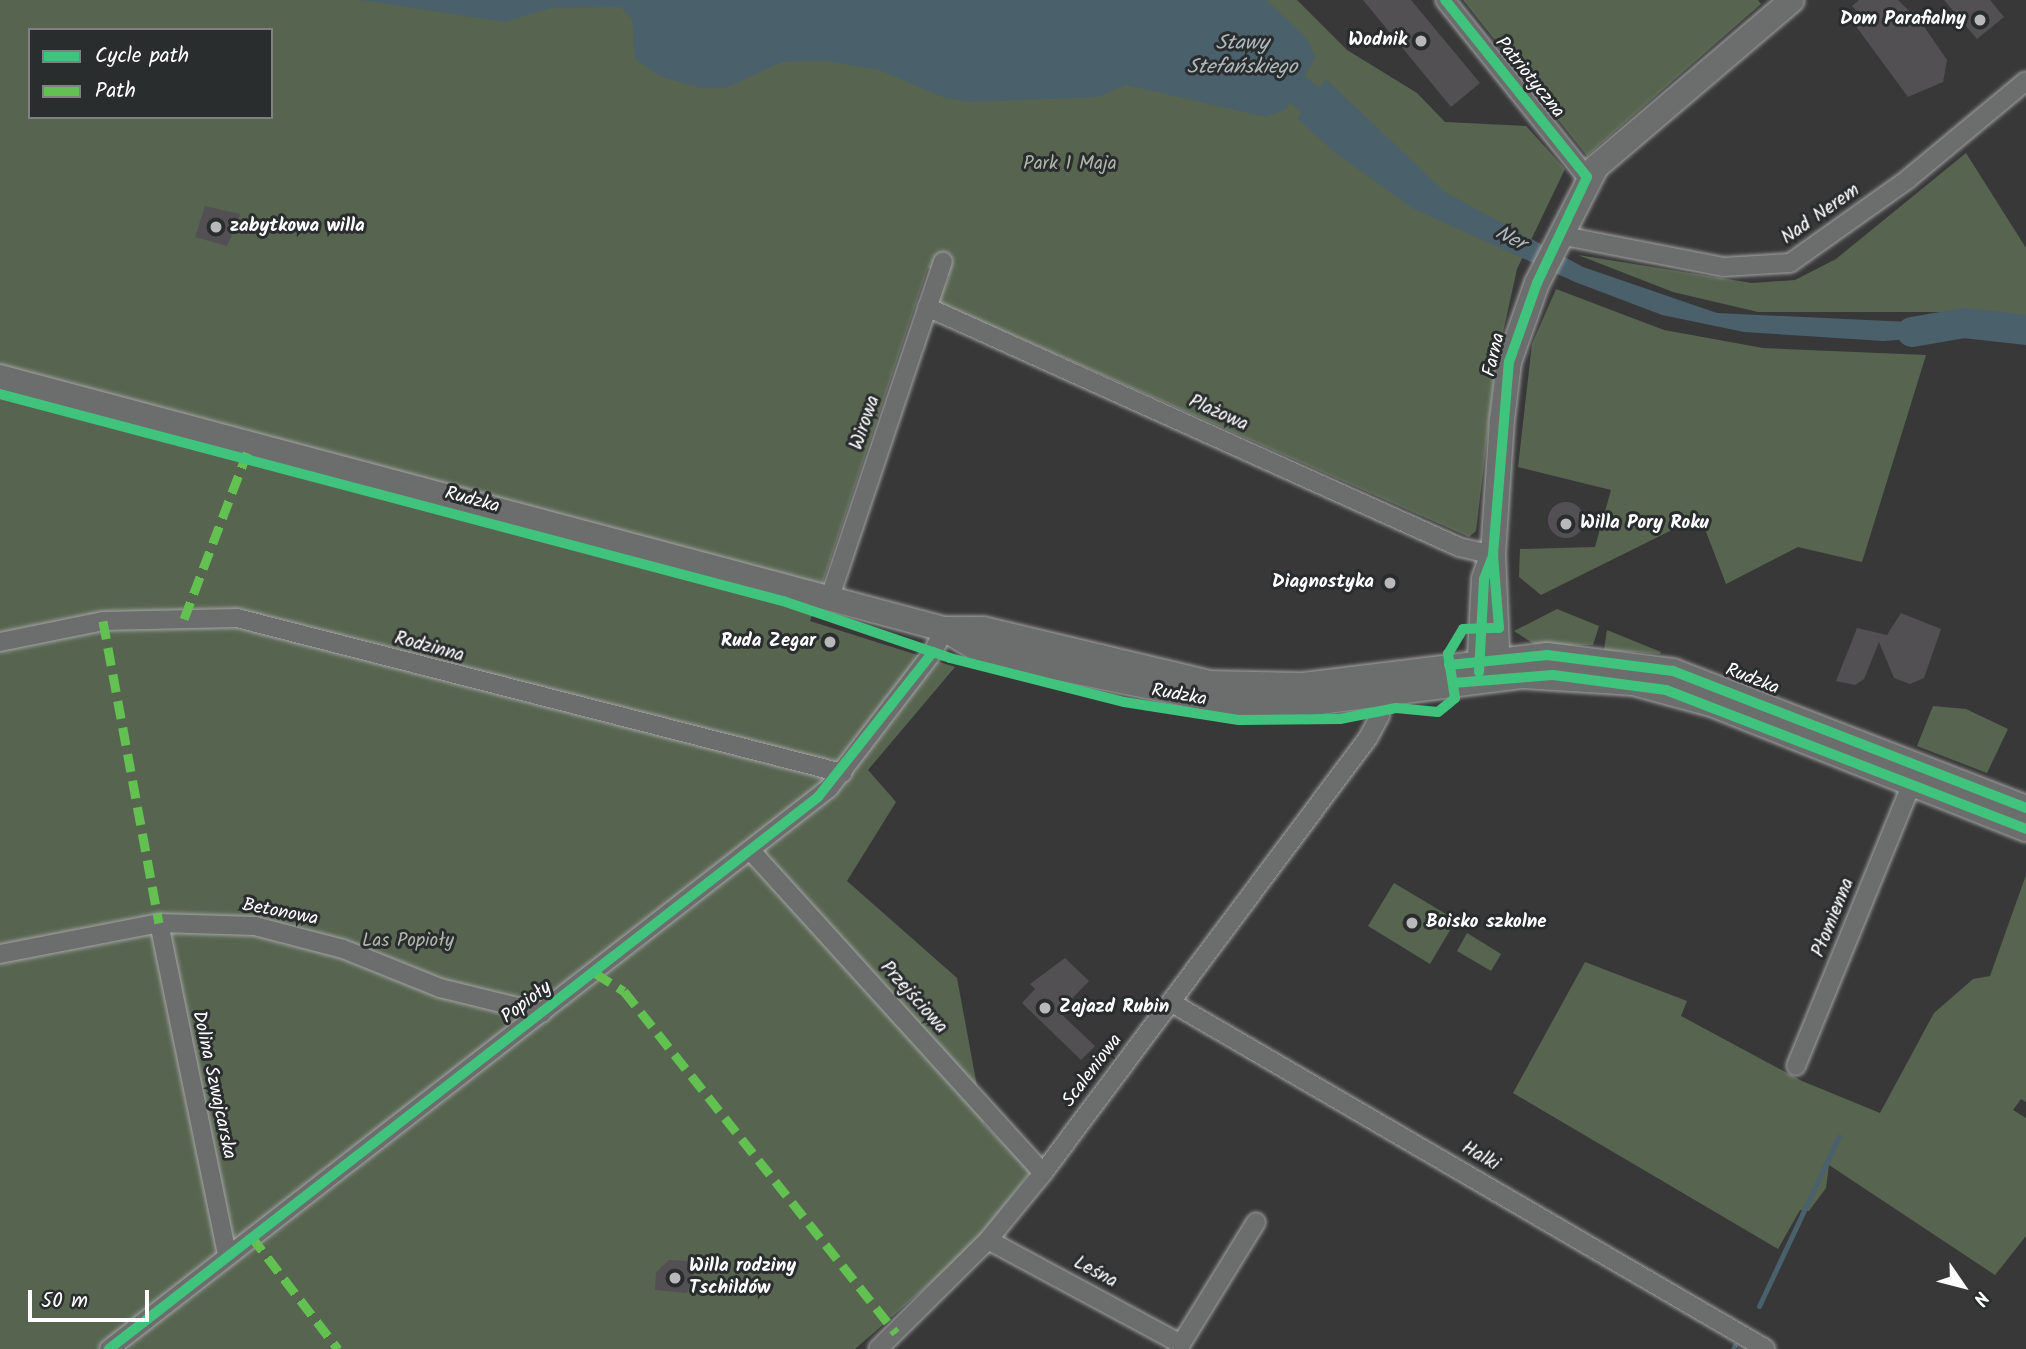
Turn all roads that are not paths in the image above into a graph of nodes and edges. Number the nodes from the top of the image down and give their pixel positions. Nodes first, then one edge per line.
1 (1445, 0) edge
2 (1792, 0) edge
3 (2026, 81) edge
4 (1587, 177) junction
5 (1557, 240) junction
6 (943, 262) dead end
7 (927, 307) junction
8 (0, 377) edge
9 (1493, 555) junction
10 (830, 597) junction
11 (944, 629) junction
12 (0, 642) edge
13 (1489, 669) junction
14 (1381, 694) junction
15 (842, 773) junction
16 (1912, 785) junction
17 (2026, 808) edge
18 (2026, 829) edge
19 (752, 852) junction
20 (159, 923) junction
21 (0, 954) edge
22 (1172, 1003) junction
23 (542, 1013) junction
24 (1796, 1066) dead end
25 (1043, 1173) junction
26 (1256, 1222) dead end
27 (988, 1240) junction
28 (227, 1254) junction
29 (1180, 1347) edge
30 (109, 1349) edge
31 (878, 1349) edge
32 (1766, 1349) edge

1 - 4 street, Patriotyczna
2 - 4 street, Farna
3 - 5 street, Nad Nerem
4 - 5 street, Farna
5 - 9 street, Farna
6 - 7 street, Wirowa
7 - 9 street, Plażowa
7 - 10 street, Wirowa
8 - 10 street, Rudzka
9 - 13 street, Farna
10 - 11 street, Rudzka
11 - 13 street, Rudzka
11 - 14 street, Rudzka
11 - 15 street, Popioły
12 - 15 street, Rodzinna
13 - 14 street, Rudzka
13 - 16 street, Rudzka
13 - 17 street, Rudzka
14 - 22 street, Scaleniowa
15 - 19 street, Popioły
16 - 18 street, Rudzka
16 - 24 street, Płomienna
19 - 23 street, Popioły
19 - 25 street, Przejściowa
20 - 21 street, Betonowa
20 - 23 street, Betonowa
20 - 28 street, Dolina Szwajcarska
22 - 25 street, Scaleniowa
22 - 32 street, Halki
23 - 28 street, Popioły
25 - 27 street, Scaleniowa
26 - 29 street, Leśna
27 - 29 street, Leśna
27 - 31 street, Scaleniowa
28 - 30 street, Popioły

